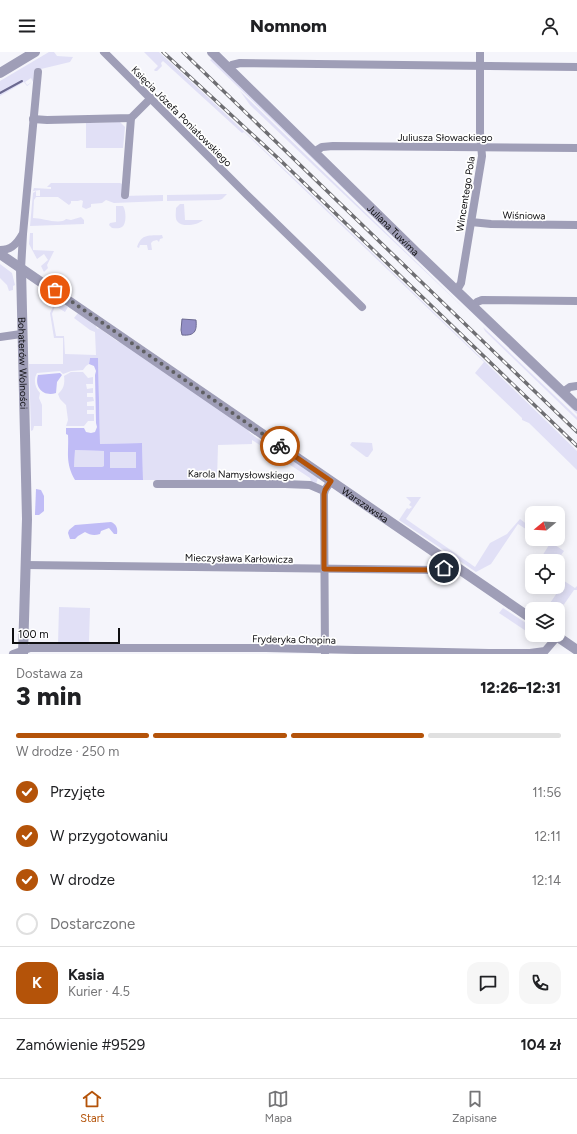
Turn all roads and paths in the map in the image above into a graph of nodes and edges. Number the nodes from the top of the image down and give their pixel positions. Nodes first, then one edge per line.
1 (35, 52) edge
2 (104, 52) edge
3 (212, 52) edge
4 (480, 52) edge
5 (480, 66) junction
6 (577, 67) edge
7 (228, 68) junction
8 (38, 72) dead end
9 (0, 73) edge
10 (151, 98) junction
11 (131, 118) junction
12 (33, 119) junction
13 (481, 147) junction
14 (577, 148) edge
15 (314, 152) junction
16 (125, 195) dead end
17 (471, 222) junction
18 (577, 226) edge
19 (23, 234) junction
20 (0, 250) edge
21 (0, 254) edge
22 (21, 269) junction
23 (457, 290) junction
24 (577, 301) edge
25 (472, 306) junction
26 (362, 307) dead end
27 (22, 334) junction
28 (0, 337) edge
29 (577, 386) edge
30 (564, 392) junction
31 (577, 406) edge
32 (331, 481) junction
33 (157, 484) dead end
34 (324, 490) junction
35 (448, 562) junction
36 (25, 565) junction
37 (324, 569) junction
38 (525, 614) edge
39 (552, 642) edge
40 (565, 642) edge
41 (577, 650) edge
42 (325, 652) edge
43 (20, 653) edge

1 - 9 street
2 - 10 street, Księcia Józefa Poniatowskiego
3 - 7 street, Juliana Tuwima
4 - 5 street, Wincentego Pola
5 - 6 street
5 - 7 street
5 - 13 street, Wincentego Pola
7 - 15 street, Juliana Tuwima
8 - 12 street, Bohaterów Wolności
10 - 11 street
10 - 26 street, Księcia Józefa Poniatowskiego
11 - 12 street
11 - 16 street
12 - 19 street, Bohaterów Wolności
13 - 14 street, Juliusza Słowackiego
13 - 15 street, Juliusza Słowackiego
13 - 17 street, Wincentego Pola
15 - 23 street, Juliana Tuwima
17 - 18 street, Wiśniowa
17 - 23 street, Wincentego Pola
19 - 20 street
19 - 22 street, Bohaterów Wolności
21 - 22 street, Warszawska
22 - 27 street, Bohaterów Wolności
22 - 32 street, Warszawska
23 - 25 street, Juliana Tuwima
24 - 25 street
25 - 30 street, Juliana Tuwima
27 - 28 street
27 - 36 street, Bohaterów Wolności
29 - 30 street
30 - 31 street, Juliana Tuwima
32 - 34 street
32 - 35 street, Warszawska
33 - 34 street, Karola Namysłowskiego
34 - 37 street
35 - 37 street, Mieczysława Karłowicza
35 - 38 street, Warszawska
36 - 37 street, Mieczysława Karłowicza
36 - 43 street, Bohaterów Wolności
37 - 42 street
39 - 42 street, Fryderyka Chopina
40 - 41 street
42 - 43 street, Fryderyka Chopina

